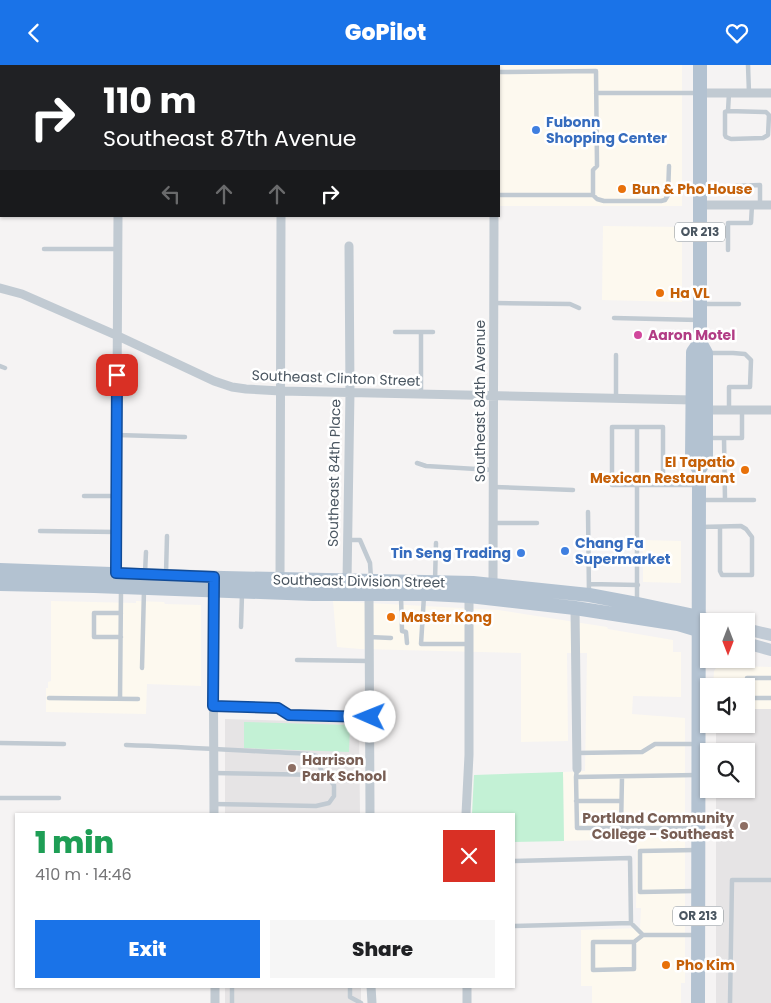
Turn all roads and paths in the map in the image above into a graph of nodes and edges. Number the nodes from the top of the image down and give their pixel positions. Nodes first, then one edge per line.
1 (700, 65) edge
2 (748, 65) edge
3 (500, 71) edge
4 (596, 93) junction
5 (700, 93) junction
6 (728, 93) junction
7 (749, 93) junction
8 (771, 93) edge
9 (728, 111) junction
10 (669, 166) dead end
11 (733, 185) dead end
12 (500, 195) edge
13 (593, 195) junction
14 (700, 205) junction
15 (756, 205) junction
16 (771, 205) edge
17 (118, 217) edge
18 (281, 217) edge
19 (494, 217) edge
20 (349, 246) dead end
21 (44, 249) dead end
22 (118, 249) junction
23 (728, 250) dead end
24 (0, 287) edge
25 (494, 303) junction
26 (700, 304) junction
27 (739, 304) dead end
28 (578, 308) dead end
29 (614, 319) dead end
30 (700, 320) junction
31 (395, 332) dead end
32 (421, 332) junction
33 (433, 332) dead end
34 (118, 336) junction
35 (703, 347) junction
36 (616, 355) dead end
37 (281, 391) junction
38 (350, 392) junction
39 (421, 394) junction
40 (494, 396) junction
41 (616, 398) junction
42 (693, 400) junction
43 (706, 410) junction
44 (729, 410) junction
45 (742, 410) junction
46 (771, 410) edge
47 (637, 427) junction
48 (117, 435) junction
49 (185, 437) dead end
50 (706, 438) junction
51 (724, 438) junction
52 (418, 463) dead end
53 (493, 470) junction
54 (699, 470) junction
55 (638, 485) junction
56 (663, 485) junction
57 (699, 485) junction
58 (494, 487) junction
59 (573, 490) dead end
60 (84, 496) dead end
61 (116, 496) junction
62 (699, 500) junction
63 (725, 500) junction
64 (754, 500) dead end
65 (588, 512) dead end
66 (494, 523) junction
67 (537, 523) dead end
68 (699, 527) junction
69 (720, 527) junction
70 (40, 531) dead end
71 (116, 532) junction
72 (167, 536) dead end
73 (347, 540) junction
74 (436, 543) dead end
75 (146, 552) dead end
76 (0, 570) edge
77 (66, 572) junction
78 (116, 573) junction
79 (166, 575) junction
80 (0, 579) edge
81 (280, 579) junction
82 (144, 581) junction
83 (347, 581) junction
84 (435, 582) junction
85 (0, 584) edge
86 (214, 584) junction
87 (493, 585) junction
88 (638, 585) junction
89 (121, 587) junction
90 (370, 588) junction
91 (589, 590) junction
92 (611, 591) junction
93 (242, 592) junction
94 (313, 595) junction
95 (401, 595) junction
96 (424, 595) junction
97 (469, 596) junction
98 (637, 604) junction
99 (574, 608) junction
100 (121, 613) junction
101 (702, 613) edge
102 (700, 626) edge
103 (241, 627) dead end
104 (700, 627) edge
105 (755, 631) edge
106 (771, 635) edge
107 (121, 637) junction
108 (369, 637) junction
109 (391, 638) dead end
110 (406, 643) dead end
111 (469, 644) junction
112 (755, 646) edge
113 (771, 650) edge
114 (297, 660) dead end
115 (369, 661) junction
116 (142, 668) dead end
117 (755, 678) edge
118 (771, 678) edge
119 (48, 698) dead end
120 (755, 698) edge
121 (771, 698) edge
122 (120, 699) junction
123 (138, 699) dead end
124 (213, 706) junction
125 (370, 717) junction
126 (700, 729) edge
127 (0, 743) edge
128 (64, 744) dead end
129 (698, 744) junction
130 (126, 745) dead end
131 (213, 750) junction
132 (576, 753) junction
133 (213, 773) junction
134 (577, 773) junction
135 (323, 775) junction
136 (698, 775) junction
137 (622, 777) junction
138 (0, 798) edge
139 (59, 798) dead end
140 (576, 801) junction
141 (621, 801) junction
142 (214, 804) junction
143 (214, 813) edge
144 (370, 813) edge
145 (466, 813) edge
146 (622, 828) junction
147 (698, 828) junction
148 (698, 850) junction
149 (515, 861) edge
150 (771, 880) edge
151 (698, 891) junction
152 (631, 923) junction
153 (515, 926) edge
154 (642, 935) junction
155 (698, 935) junction
156 (634, 942) junction
157 (214, 988) edge
158 (232, 988) edge
159 (350, 988) edge
160 (371, 988) edge
161 (467, 988) edge
162 (214, 1003) edge
163 (232, 1003) edge
164 (361, 1003) edge
165 (372, 1003) edge
166 (467, 1003) edge
167 (698, 1003) edge
168 (730, 1003) edge

1 - 5 main road, OR 213
2 - 7 lane
3 - 4 lane
4 - 5 lane
4 - 13 lane
5 - 6 street
5 - 14 main road, OR 213
6 - 7 street
6 - 9 lane
7 - 8 street
9 - 9 lane
10 - 13 lane
11 - 15 lane
12 - 13 lane
14 - 15 street
14 - 26 main road, OR 213
15 - 16 street
15 - 23 lane
17 - 22 street
18 - 37 street
19 - 25 street, Southeast 84th Avenue
20 - 38 street, Southeast 84th Place
21 - 22 lane
22 - 34 street
24 - 34 street, Southeast Clinton Street
25 - 28 lane
25 - 40 street, Southeast 84th Avenue
26 - 27 lane
26 - 30 main road, OR 213
29 - 30 lane
30 - 35 main road, OR 213
31 - 32 lane
32 - 33 lane
32 - 39 lane
34 - 37 street, Southeast Clinton Street
34 - 48 street
35 - 42 main road, OR 213
35 - 43 main road, OR 213
35 - 44 lane
36 - 41 lane
37 - 38 street, Southeast Clinton Street
37 - 81 street
38 - 39 street, Southeast Clinton Street
38 - 73 street, Southeast 84th Place
39 - 40 street, Southeast Clinton Street
40 - 41 street, Southeast Clinton Street
40 - 53 street, Southeast 84th Avenue
41 - 42 street, Southeast Clinton Street
42 - 54 main road, OR 213
43 - 44 street
43 - 50 main road, OR 213
44 - 45 street
45 - 46 street
45 - 51 lane
47 - 55 lane
47 - 55 lane
47 - 56 lane
48 - 49 lane
48 - 61 street
50 - 51 lane
50 - 54 main road, OR 213
51 - 63 lane
52 - 53 lane
53 - 58 street, Southeast 84th Avenue
54 - 57 main road, OR 213
55 - 56 lane
55 - 88 lane
56 - 57 lane
57 - 62 main road, OR 213
58 - 59 lane
58 - 66 street, Southeast 84th Avenue
60 - 61 lane
61 - 71 street
62 - 63 lane
62 - 68 main road, OR 213
63 - 64 lane
65 - 91 lane
66 - 67 lane
66 - 87 street, Southeast 84th Avenue
68 - 69 lane
68 - 101 main road, OR 213
69 - 69 lane
70 - 71 lane
71 - 78 street
72 - 79 lane
73 - 83 street, Southeast 84th Place
73 - 90 lane
74 - 84 lane
75 - 82 lane
76 - 77 main road, Southeast Division Street
77 - 78 main road, Southeast Division Street
77 - 80 main road
78 - 82 main road, Southeast Division Street
79 - 82 main road, Southeast Division Street
79 - 86 main road, Southeast Division Street
81 - 83 main road, Southeast Division Street
81 - 86 main road, Southeast Division Street
82 - 86 main road, Southeast Division Street
82 - 89 main road, Southeast Division Street
82 - 116 lane
83 - 90 main road, Southeast Division Street
83 - 94 main road
84 - 87 main road, Southeast Division Street
84 - 90 main road, Southeast Division Street
85 - 89 main road, Southeast Division Street
86 - 93 main road, Southeast Division Street
86 - 124 street
87 - 91 main road, Southeast Division Street
87 - 97 main road
88 - 92 lane
88 - 98 lane
89 - 100 lane
90 - 94 main road, Southeast Division Street
90 - 95 main road, Southeast Division Street
90 - 108 street
91 - 92 main road, Southeast Division Street
92 - 98 main road, Southeast Division Street
93 - 94 main road, Southeast Division Street
93 - 103 lane
95 - 96 main road, Southeast Division Street
95 - 110 lane
96 - 97 main road, Southeast Division Street
96 - 111 lane
97 - 99 main road, Southeast Division Street
97 - 111 street
98 - 102 main road, Southeast Division Street
99 - 104 main road, Southeast Division Street
99 - 132 street
100 - 107 lane
100 - 107 lane
105 - 106 main road
107 - 122 lane
108 - 109 lane
108 - 115 street
111 - 145 street
112 - 113 main road
114 - 115 lane
115 - 125 street
117 - 118 lane
119 - 122 lane
120 - 121 lane
122 - 123 lane
124 - 125 lane
124 - 131 street
125 - 144 street
126 - 129 main road, OR 213
127 - 128 lane
129 - 132 lane
129 - 136 main road, OR 213
130 - 131 lane
131 - 133 street
131 - 135 lane
132 - 134 street
133 - 135 lane
133 - 142 street
134 - 137 lane
134 - 140 lane
135 - 142 lane
136 - 137 lane
136 - 147 main road, OR 213
137 - 141 lane
138 - 139 lane
140 - 141 lane
140 - 146 lane
141 - 146 lane
142 - 143 street
146 - 147 lane
147 - 148 main road, OR 213
148 - 151 main road, OR 213
148 - 151 lane
149 - 152 lane
150 - 168 lane
151 - 155 main road, OR 213
152 - 153 lane
152 - 154 lane
154 - 155 lane
154 - 156 lane
155 - 167 main road, OR 213
156 - 156 lane
157 - 162 street
158 - 163 lane
159 - 164 lane
160 - 165 street
161 - 166 street

